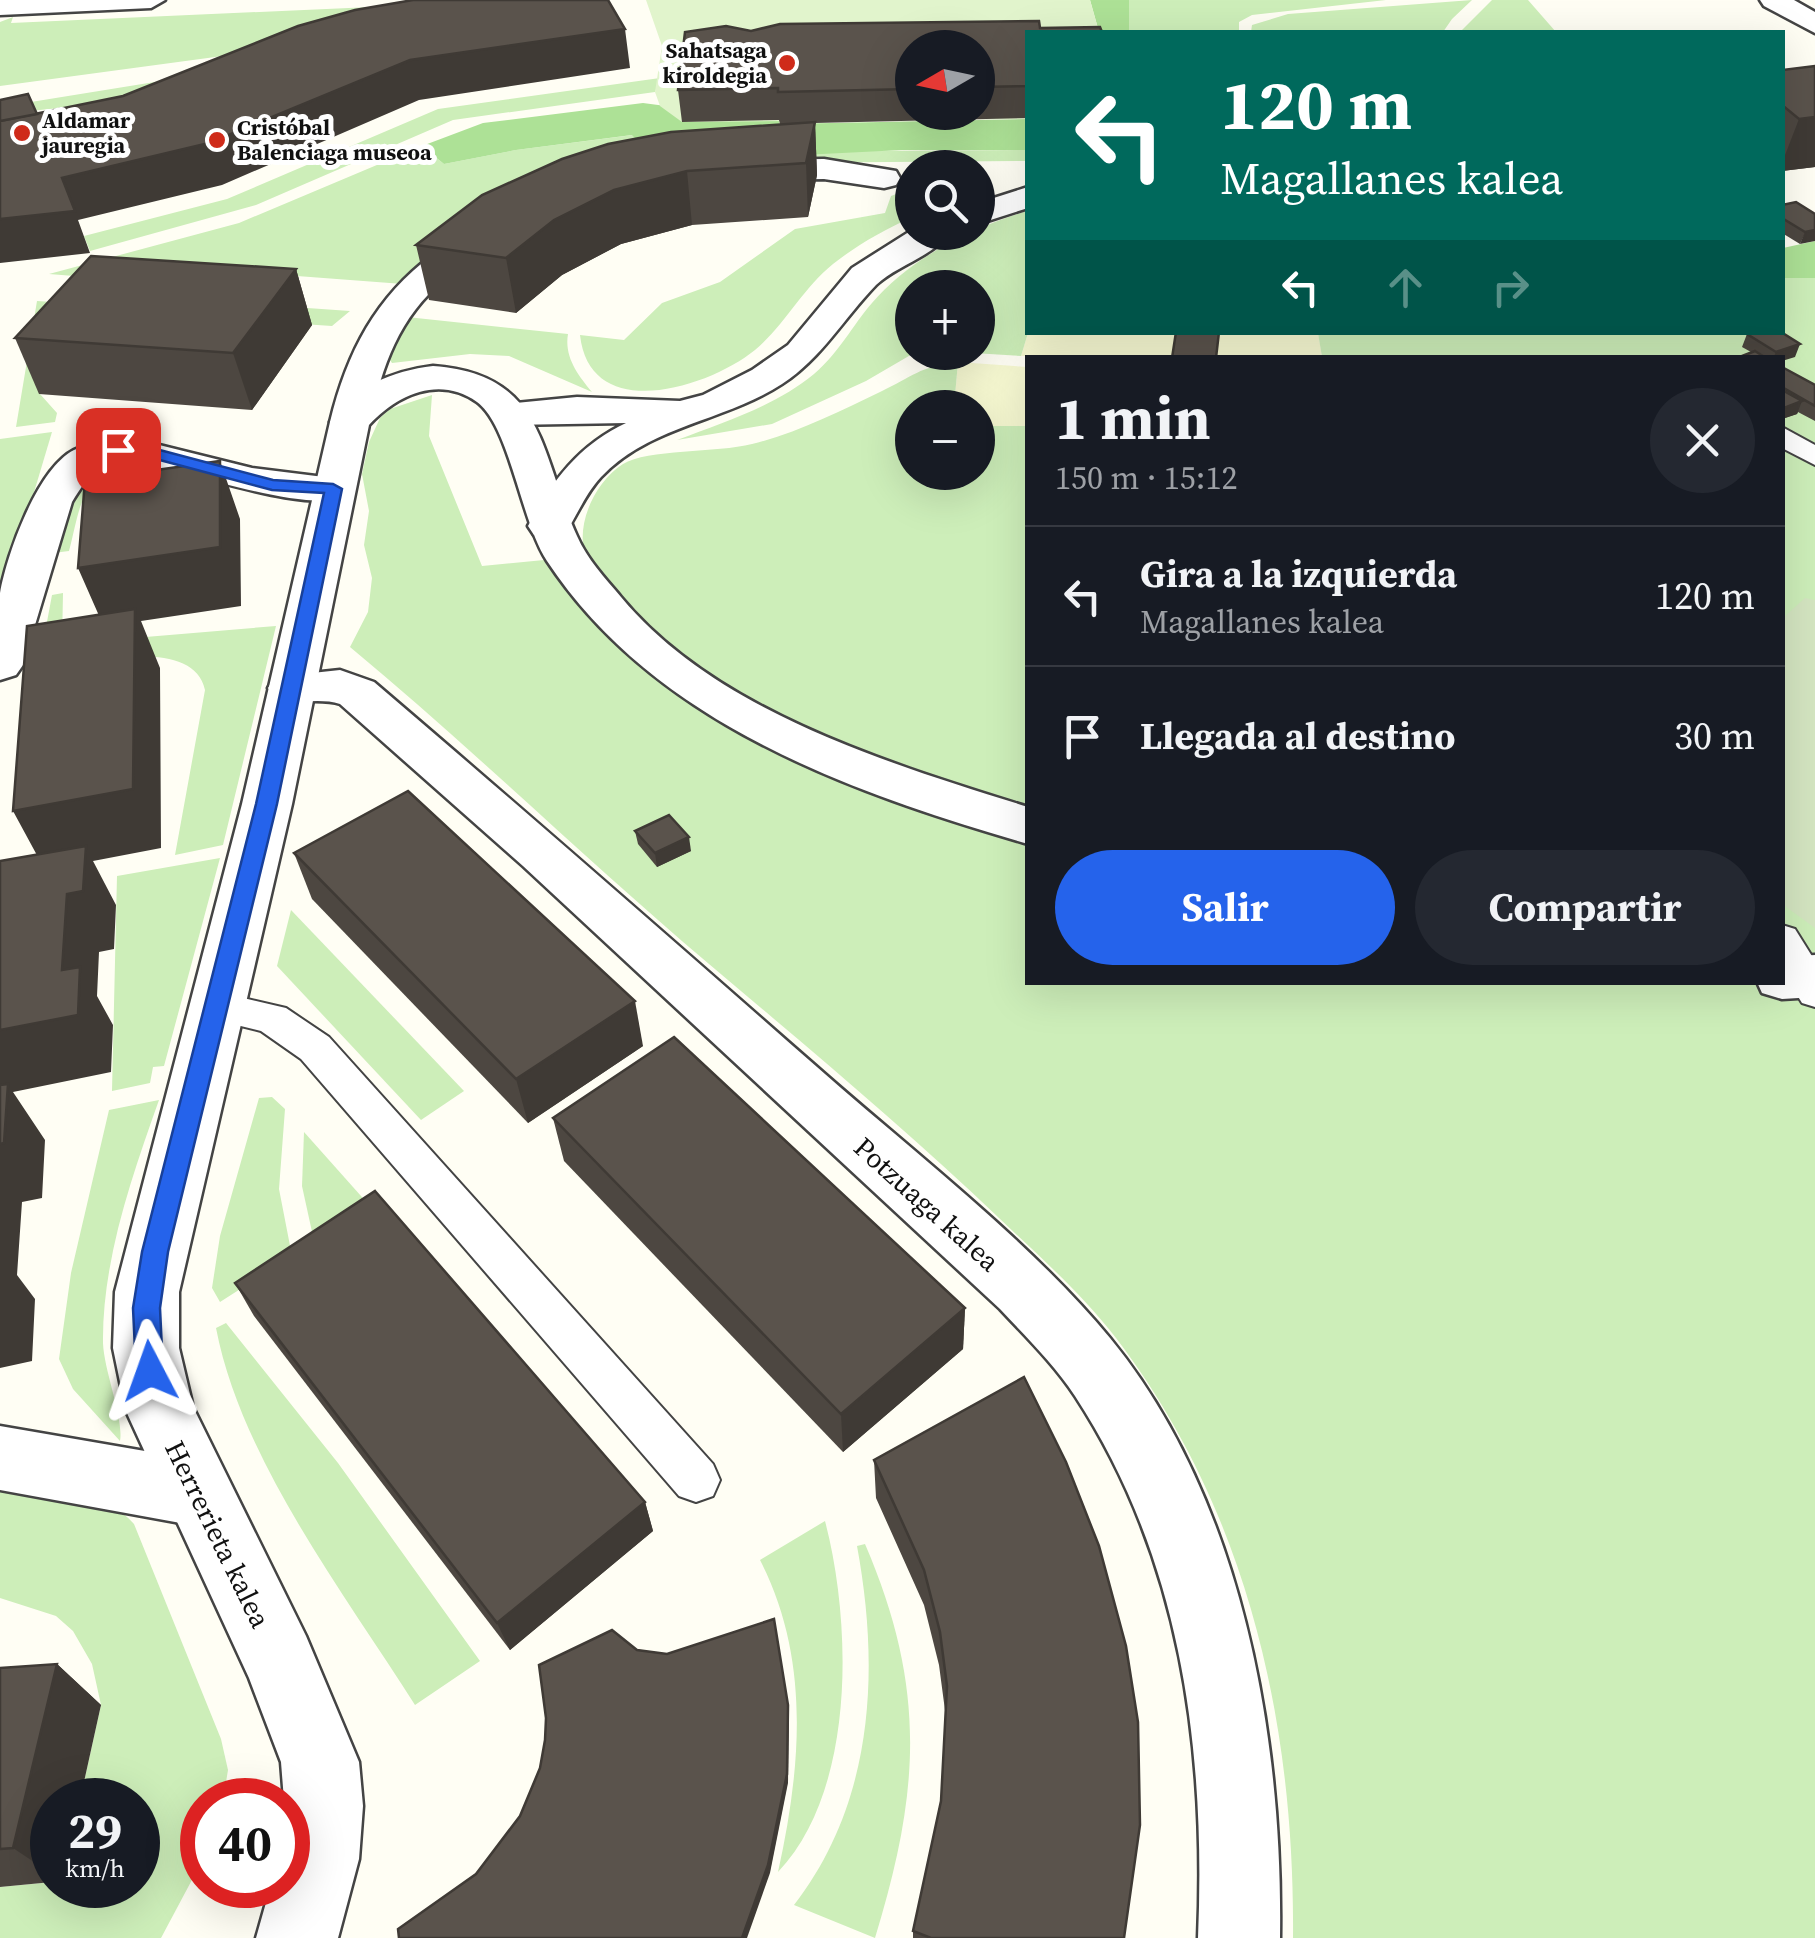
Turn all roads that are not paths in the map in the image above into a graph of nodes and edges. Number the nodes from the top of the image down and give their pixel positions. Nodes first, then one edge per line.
1 (151, 0) edge
2 (1774, 0) edge
3 (0, 7) edge
4 (1815, 24) edge
5 (714, 172) edge
6 (884, 178) dead end
7 (1025, 198) edge
8 (995, 208) edge
9 (507, 226) edge
10 (905, 250) edge
11 (350, 422) junction
12 (629, 422) junction
13 (514, 424) junction
14 (1785, 437) edge
15 (1815, 457) edge
16 (333, 489) junction
17 (549, 526) junction
18 (0, 665) edge
19 (292, 688) junction
20 (1025, 825) edge
21 (218, 1007) junction
22 (0, 1458) edge
23 (696, 1480) dead end
24 (198, 1493) junction
25 (296, 1938) edge
26 (1239, 1938) edge

1 - 3 street
2 - 4 street
5 - 6 street
7 - 8 street
9 - 11 street, Herrerieta kalea
10 - 12 street
11 - 13 street
11 - 16 street, Herrerieta kalea
12 - 13 street
12 - 17 street
13 - 17 street
14 - 15 lane
16 - 18 street
16 - 19 street, Herrerieta kalea
17 - 20 street
19 - 21 street, Herrerieta kalea
19 - 26 street, Potzuaga kalea
21 - 23 lane
21 - 24 street, Herrerieta kalea
22 - 24 street
24 - 25 street, Herrerieta kalea

